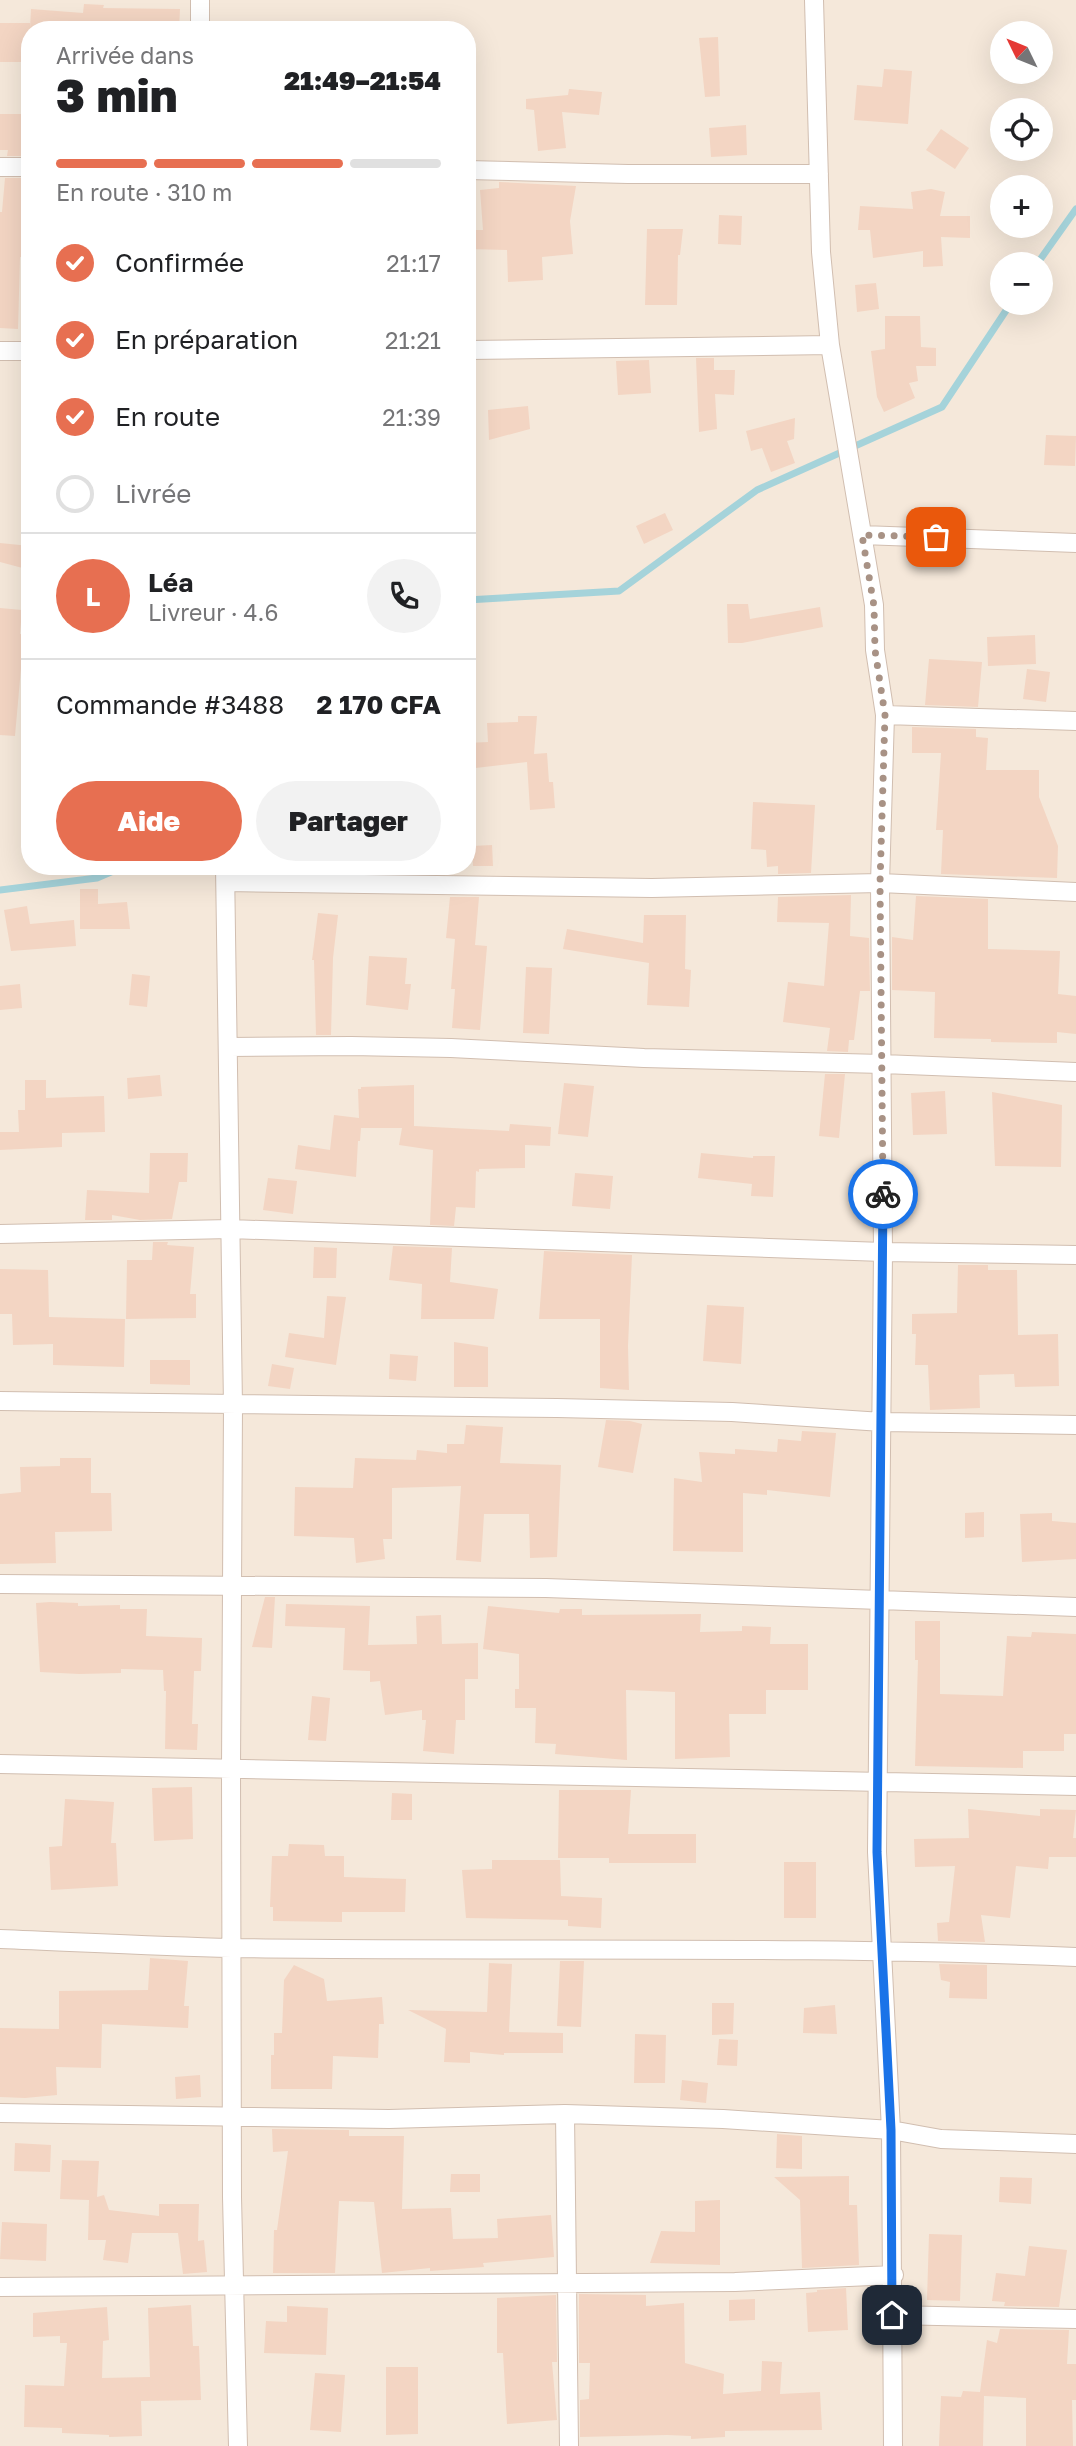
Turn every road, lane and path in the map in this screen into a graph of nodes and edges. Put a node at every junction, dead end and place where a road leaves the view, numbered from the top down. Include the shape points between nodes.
1 (200, 0) edge
2 (814, 0) edge
3 (200, 21) edge
4 (0, 167) edge
5 (21, 167) edge
6 (476, 170) edge
7 (819, 174) junction
8 (830, 345) junction
9 (476, 350) edge
10 (0, 351) edge
11 (21, 351) edge
12 (862, 535) junction
13 (1076, 543) edge
14 (885, 715) junction
15 (1076, 720) edge
16 (226, 875) edge
17 (256, 875) edge
18 (880, 883) junction
19 (1076, 892) edge
20 (229, 1047) junction
21 (883, 1063) junction
22 (1076, 1072) edge
23 (230, 1229) junction
24 (0, 1234) edge
25 (883, 1252) junction
26 (1076, 1255) edge
27 (0, 1401) edge
28 (233, 1406) junction
29 (882, 1422) junction
30 (1076, 1425) edge
31 (0, 1584) edge
32 (233, 1586) junction
33 (878, 1601) junction
34 (1076, 1607) edge
35 (0, 1764) edge
36 (230, 1770) junction
37 (877, 1783) junction
38 (1076, 1786) edge
39 (0, 1939) edge
40 (231, 1948) junction
41 (881, 1951) junction
42 (1076, 1956) edge
43 (0, 2113) edge
44 (565, 2114) junction
45 (232, 2118) junction
46 (891, 2130) junction
47 (1076, 2144) edge
48 (894, 2275) junction
49 (568, 2284) junction
50 (235, 2286) junction
51 (0, 2287) edge
52 (892, 2315) junction
53 (1076, 2319) edge
54 (239, 2446) edge
55 (569, 2446) edge
56 (893, 2446) edge

1 - 3 street
2 - 7 street
4 - 5 street
6 - 7 street
7 - 8 street
8 - 9 street
8 - 12 street
10 - 11 street
12 - 13 street
12 - 14 street
14 - 15 street
14 - 18 street
16 - 20 street
17 - 18 street via 652,888
18 - 19 street
18 - 21 street
20 - 21 street via 451,1048
20 - 23 street
21 - 22 street
21 - 25 street
23 - 24 street
23 - 25 street
23 - 28 street
25 - 26 street
25 - 29 street
27 - 28 street
28 - 29 street via 732,1412
28 - 32 street
29 - 30 street
29 - 33 street
31 - 32 street
32 - 33 street via 547,1588
32 - 36 street
33 - 34 street
33 - 37 street
35 - 36 street
36 - 37 street
36 - 40 street
37 - 38 street
37 - 41 street
39 - 40 street
40 - 41 street
40 - 45 street
41 - 42 street
41 - 46 street
43 - 45 street
44 - 45 street
44 - 46 street
44 - 49 street
45 - 50 street
46 - 47 street via 942,2139
46 - 48 street
48 - 49 street
48 - 52 street
49 - 50 street
49 - 55 street
50 - 51 street
50 - 54 street
52 - 53 street
52 - 56 street

